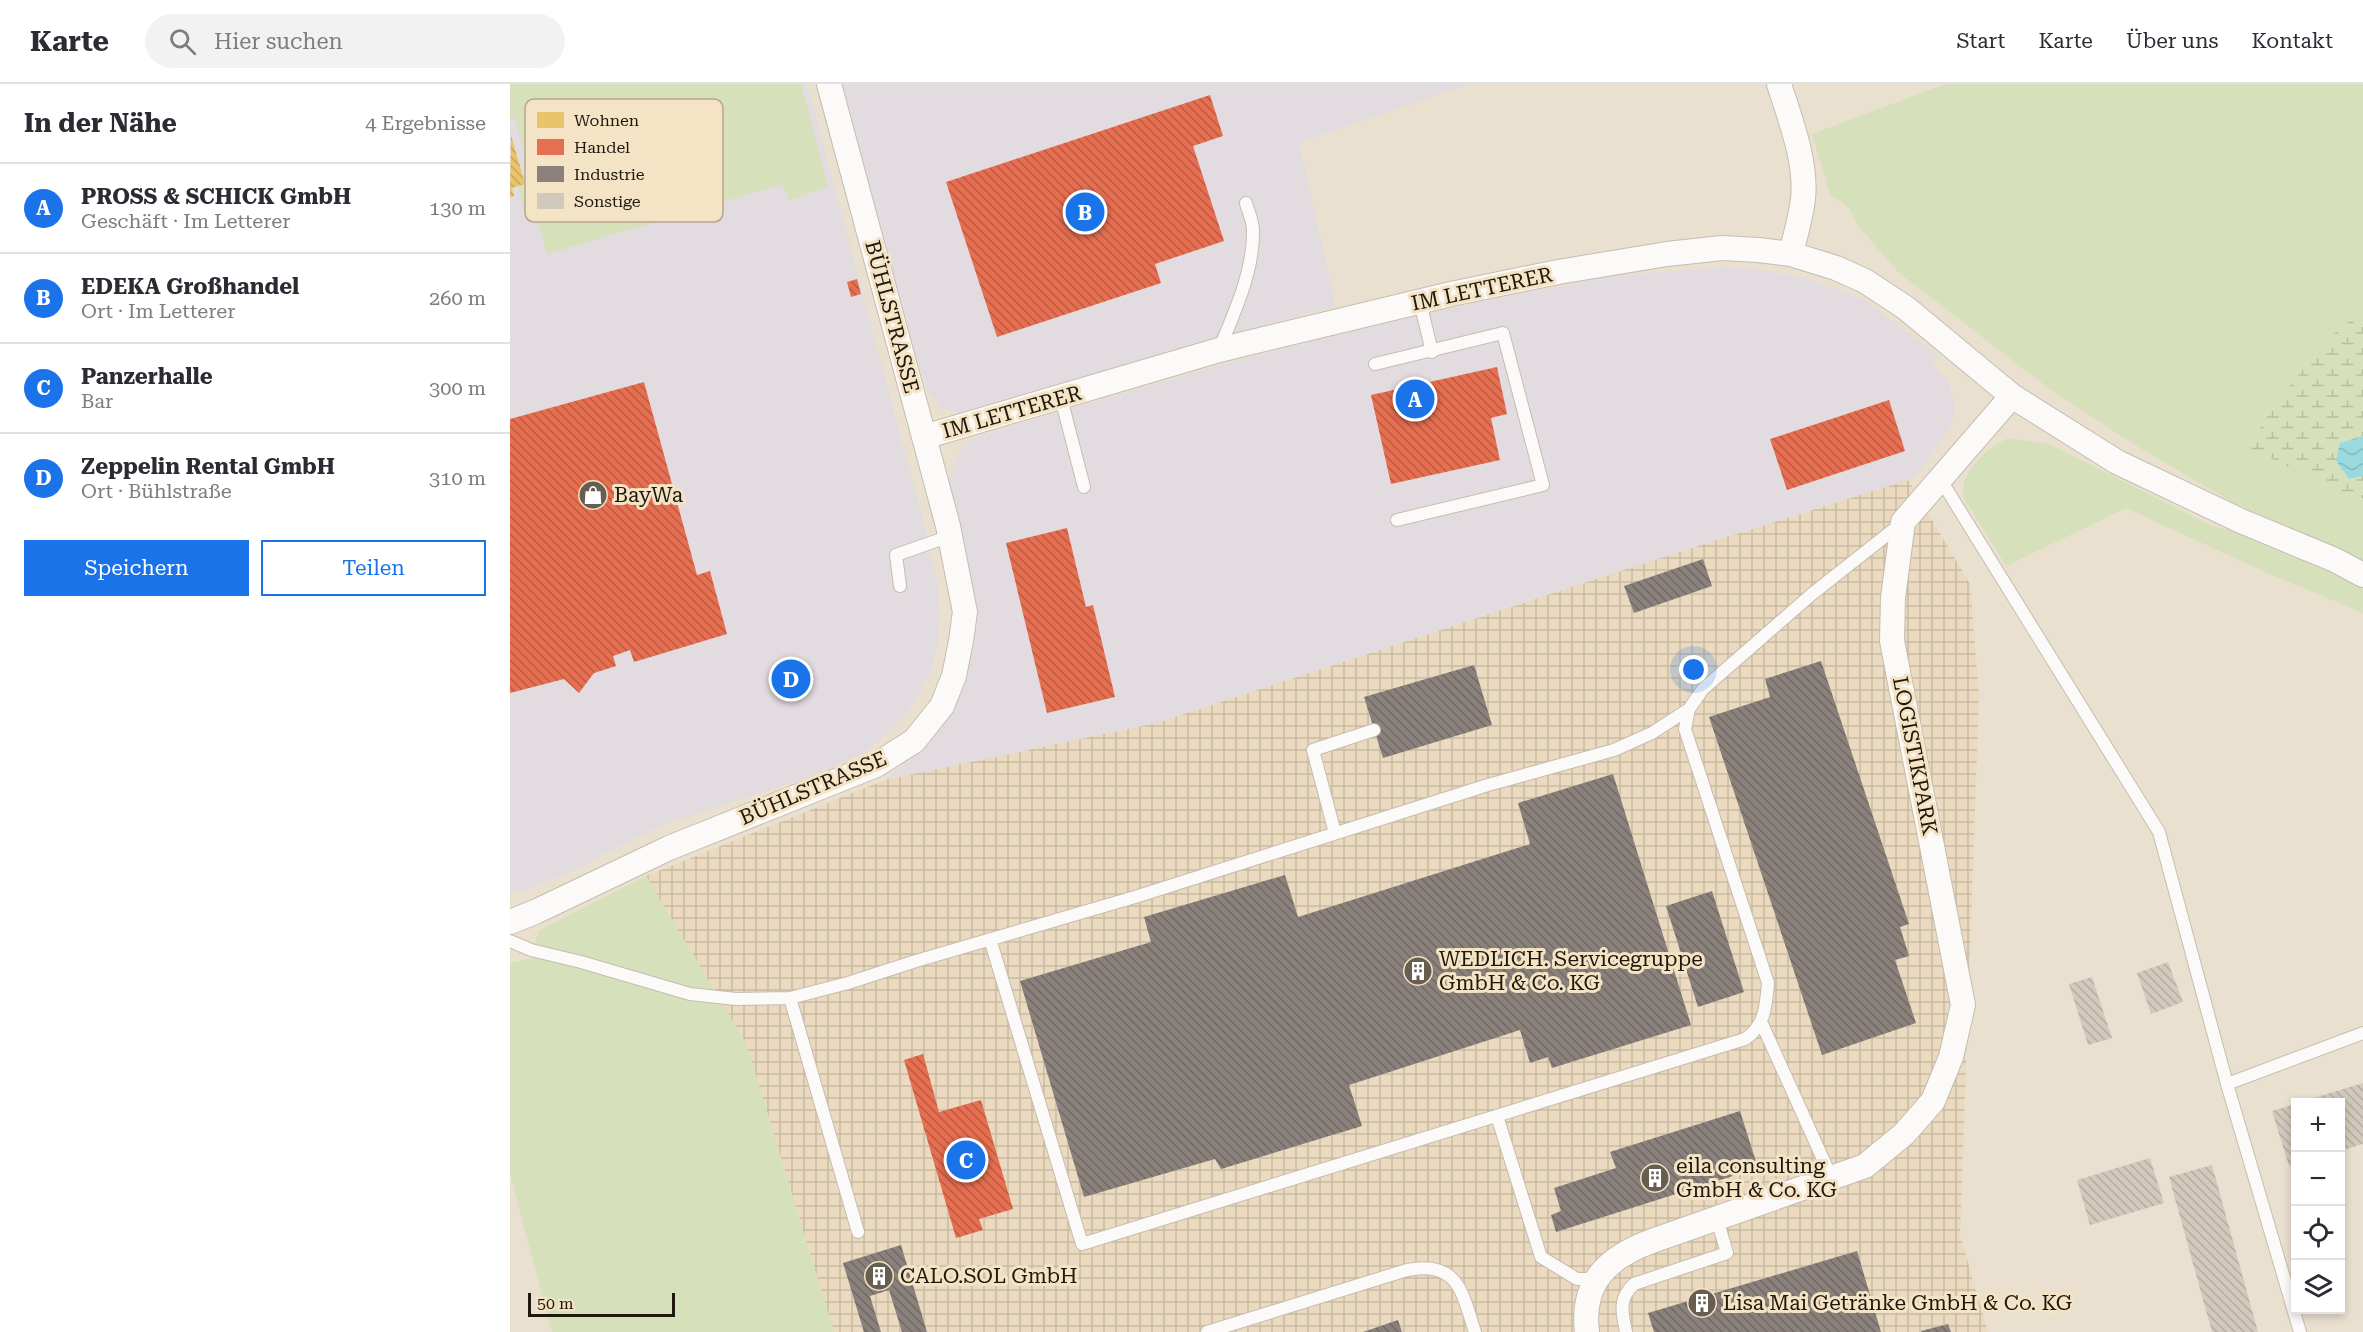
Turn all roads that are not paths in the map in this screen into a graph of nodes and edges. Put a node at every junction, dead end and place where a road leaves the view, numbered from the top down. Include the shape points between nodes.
1 (829, 84) edge
2 (1779, 84) edge
3 (1246, 203) dead end
4 (1791, 254) junction
5 (1420, 302) junction
6 (1219, 350) junction
7 (1432, 352) junction
8 (1375, 364) dead end
9 (2012, 396) junction
10 (1061, 398) junction
11 (924, 437) junction
12 (1940, 477) junction
13 (1084, 487) dead end
14 (1397, 520) dead end
15 (1903, 522) junction
16 (950, 536) junction
17 (2363, 575) edge
18 (900, 586) dead end
19 (1689, 709) junction
20 (1374, 730) dead end
21 (1335, 833) junction
22 (510, 921) edge
23 (990, 939) junction
24 (510, 941) edge
25 (790, 998) junction
26 (1762, 1023) junction
27 (2363, 1034) edge
28 (2227, 1084) junction
29 (1497, 1116) junction
30 (1832, 1179) junction
31 (1717, 1219) junction
32 (858, 1232) dead end
33 (1596, 1279) junction
34 (1207, 1332) edge
35 (1475, 1332) edge
36 (1587, 1332) edge
37 (1626, 1332) edge
38 (2300, 1332) edge

1 - 11 street, BÜHLSTRASSE
2 - 4 street via 1802,173 1803,198
3 - 6 lane via 1253,228 1249,263
4 - 5 street, IM LETTERER via 1722,248 1667,254 1547,274
4 - 9 street, IM LETTERER via 1865,281 1906,308
5 - 6 street, IM LETTERER
5 - 7 lane
6 - 10 street, IM LETTERER
7 - 8 lane
7 - 14 lane via 1503,333 1543,485
9 - 12 street
9 - 17 street via 2117,462
10 - 11 street, IM LETTERER
10 - 13 lane
11 - 16 street, BÜHLSTRASSE
12 - 15 street
12 - 28 lane via 2159,832
15 - 19 lane via 1728,666 1703,689
15 - 30 street, LOGISTIKPARK via 1892,640 1963,1005 1951,1057 1933,1101 1904,1134 1865,1166
16 - 18 lane via 896,555
16 - 22 street, BÜHLSTRASSE via 964,612 961,641 954,676 942,706 914,741 876,765 669,848
19 - 21 lane via 1652,733 1614,750
19 - 26 lane via 1685,729 1768,983
20 - 21 lane via 1313,750
21 - 23 lane
23 - 25 lane
23 - 29 lane via 1082,1244
24 - 25 lane via 690,994 736,999
25 - 32 lane
26 - 29 lane via 1744,1039
26 - 30 lane
27 - 28 lane
28 - 38 lane
29 - 33 lane via 1541,1257 1577,1279
30 - 31 street, LOGISTIKPARK
31 - 33 street, LOGISTIKPARK via 1640,1245 1618,1257
31 - 37 lane via 1727,1253 1634,1284 1624,1293
33 - 36 street, LOGISTIKPARK via 1587,1306
34 - 35 lane via 1425,1266 1439,1268 1456,1284

